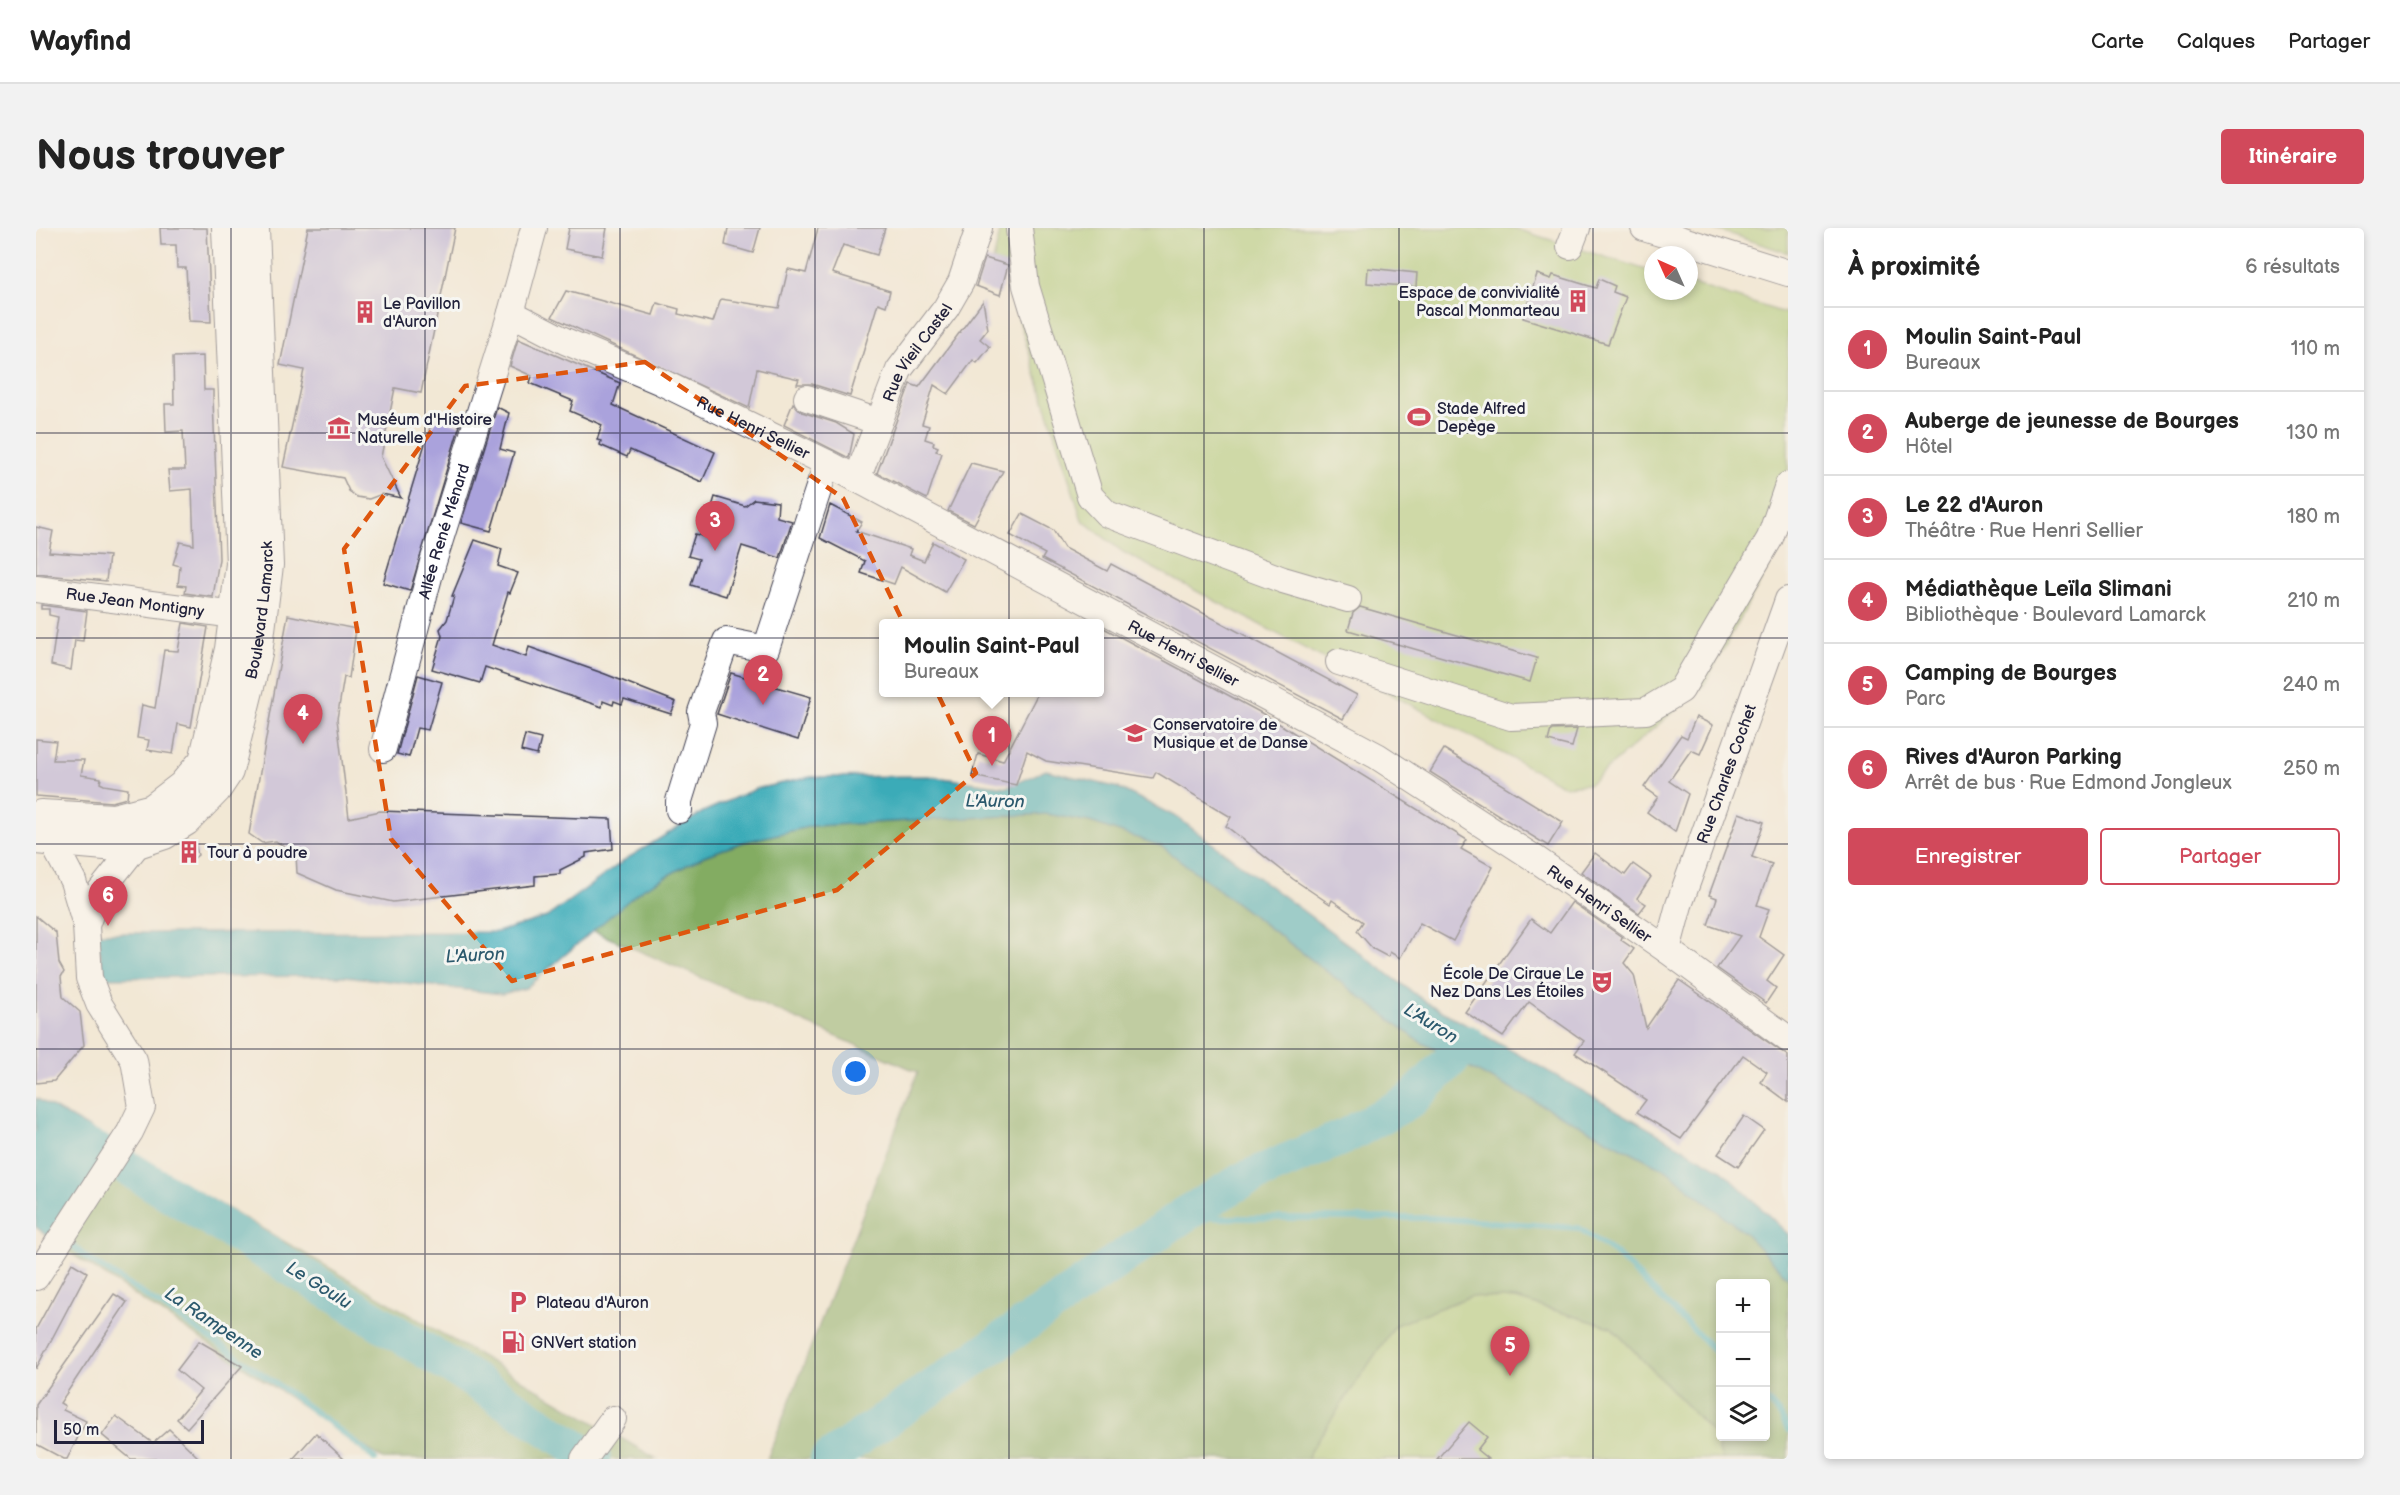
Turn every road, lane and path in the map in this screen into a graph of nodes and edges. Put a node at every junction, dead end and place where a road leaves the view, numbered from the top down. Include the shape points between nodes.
1 (228, 228) edge
2 (253, 228) edge
3 (979, 228) edge
4 (1019, 228) edge
5 (1644, 228) edge
6 (534, 229) edge
7 (1788, 273) edge
8 (511, 313) junction
9 (807, 398) dead end
10 (879, 422) junction
11 (827, 463) junction
12 (857, 479) junction
13 (1788, 485) edge
14 (36, 589) edge
15 (1348, 599) dead end
16 (1788, 600) edge
17 (235, 615) junction
18 (1339, 662) dead end
19 (383, 749) dead end
20 (680, 810) dead end
21 (41, 831) edge
22 (140, 841) junction
23 (87, 931) junction
24 (1667, 950) junction
25 (1788, 1039) edge
26 (37, 1272) edge
27 (613, 1419) dead end
28 (589, 1453) edge

1 - 17 main road, Boulevard Lamarck via 242,564
2 - 22 main road, Boulevard Lamarck via 267,565 256,654 226,771 215,789 185,820
3 - 10 street, Rue Vieil Castel via 961,282 899,370
4 - 15 street via 1026,286 1090,496 1107,513 1283,580
5 - 7 street
6 - 8 street, Allée René Ménard
8 - 11 street, Rue Henri Sellier
8 - 19 street, Allée René Ménard via 434,562
9 - 10 street
10 - 12 street, Rue Vieil Castel
11 - 12 street, Rue Henri Sellier
11 - 20 street via 765,649 726,641 701,712 703,723 679,801
12 - 24 street, Rue Henri Sellier via 1377,756
13 - 18 street via 1770,538 1681,690 1646,711 1511,717
14 - 17 street, Rue Jean Montigny
16 - 24 street, Rue Charles Cochet via 1679,905
17 - 21 main road, Boulevard Lamarck via 205,761 183,788 153,810 114,820 73,820
21 - 22 main road, Boulevard Lamarck via 117,845
21 - 23 street via 73,881
22 - 23 street via 98,894
23 - 26 street via 89,978 99,1004 134,1060 142,1107 130,1132
24 - 25 street, Rue Henri Sellier
27 - 28 street

